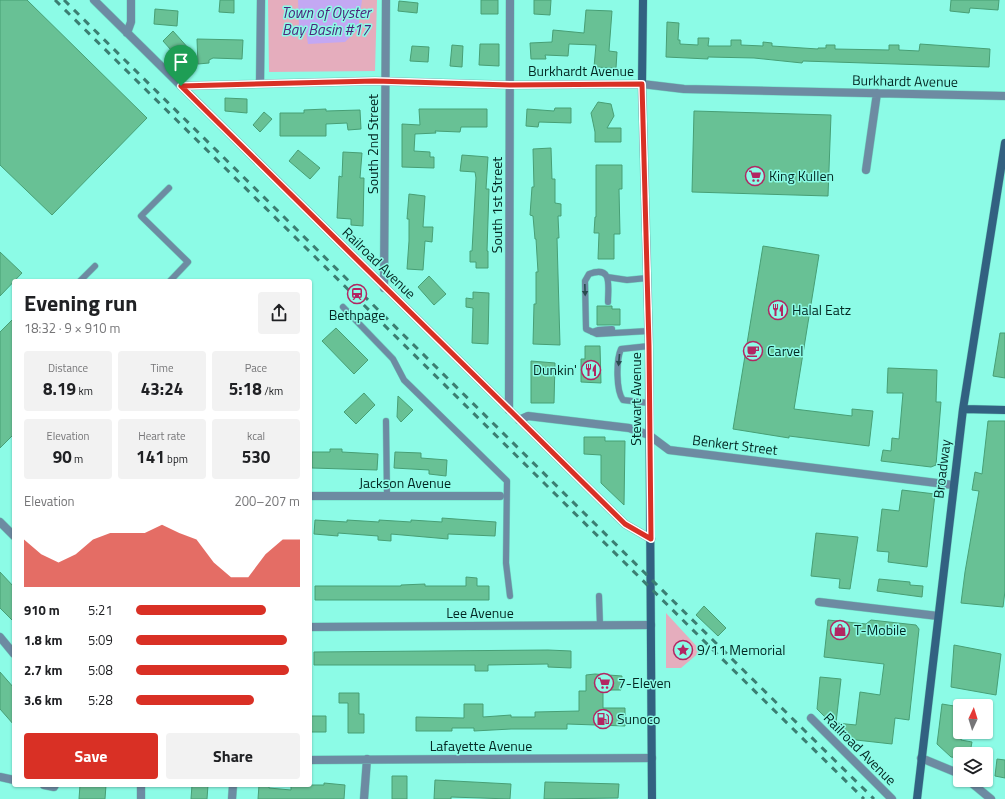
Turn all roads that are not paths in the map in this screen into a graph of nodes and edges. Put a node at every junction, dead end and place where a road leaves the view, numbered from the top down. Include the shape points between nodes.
1 (94, 0) edge
2 (131, 0) edge
3 (260, 0) edge
4 (386, 0) edge
5 (510, 0) edge
6 (643, 0) edge
7 (126, 33) junction
8 (386, 82) junction
9 (260, 84) junction
10 (642, 84) junction
11 (510, 85) junction
12 (181, 86) junction
13 (877, 93) junction
14 (1005, 96) edge
15 (1005, 143) edge
16 (1004, 162) edge
17 (866, 170) dead end
18 (169, 188) dead end
19 (95, 266) dead end
20 (608, 277) junction
21 (646, 278) junction
22 (82, 279) edge
23 (172, 279) edge
24 (384, 288) junction
25 (608, 302) dead end
26 (343, 307) dead end
27 (648, 331) junction
28 (649, 346) junction
29 (650, 403) junction
30 (963, 409) junction
31 (509, 410) junction
32 (1005, 410) edge
33 (519, 420) junction
34 (386, 421) dead end
35 (649, 435) junction
36 (953, 485) junction
37 (312, 496) edge
38 (387, 496) junction
39 (500, 496) dead end
40 (0, 522) edge
41 (12, 534) edge
42 (651, 539) junction
43 (510, 596) dead end
44 (599, 596) dead end
45 (819, 602) dead end
46 (938, 616) junction
47 (600, 625) junction
48 (651, 625) junction
49 (312, 627) edge
50 (0, 637) edge
51 (12, 652) edge
52 (811, 718) dead end
53 (652, 758) junction
54 (921, 758) junction
55 (367, 759) junction
56 (312, 760) edge
57 (953, 771) edge
58 (0, 777) edge
59 (12, 780) edge
60 (141, 787) edge
61 (233, 787) edge
62 (976, 787) edge
63 (140, 799) edge
64 (232, 799) edge
65 (364, 799) edge
66 (652, 799) edge
67 (892, 799) edge
68 (917, 799) edge
69 (991, 799) edge

1 - 7 street, Railroad Avenue
2 - 7 street via 131,22
3 - 9 street
4 - 8 street, South 2nd Street
5 - 11 street, South 1st Street
6 - 10 main road, Stewart Avenue
7 - 12 street, Railroad Avenue
8 - 9 street, Burkhardt Avenue
8 - 11 street, Burkhardt Avenue
8 - 24 street, South 2nd Street
9 - 12 street, Burkhardt Avenue
10 - 11 street, Burkhardt Avenue
10 - 13 street, Burkhardt Avenue via 684,89
10 - 21 main road, Stewart Avenue
11 - 31 street, South 1st Street
12 - 24 street, Railroad Avenue
13 - 14 street, Burkhardt Avenue
13 - 17 street
15 - 16 main road, Broadway
16 - 30 main road, Broadway
18 - 23 lane via 141,216 188,262
19 - 22 lane
20 - 21 lane via 627,280
20 - 25 lane
20 -> 27 lane via 604,272 597,271 589,274 585,281 586,329 597,334
21 - 27 main road, Stewart Avenue
24 - 31 street, Railroad Avenue
26 - 43 lane via 392,359 404,380 507,481 506,563
27 - 28 main road, Stewart Avenue
28 - 29 main road, Stewart Avenue
28 -> 29 lane via 622,349 618,382 623,400
29 - 35 main road, Stewart Avenue
30 - 32 main road
30 - 36 main road, Broadway
31 - 33 street, Railroad Avenue
33 - 35 street, Benkert Street via 528,416 629,428
33 - 42 street, Railroad Avenue via 625,524
34 - 38 lane
35 - 36 street, Benkert Street via 669,450
35 - 42 main road, Stewart Avenue
36 - 46 main road, Broadway
37 - 38 street, Jackson Avenue
38 - 39 street, Jackson Avenue
40 - 41 street
42 - 48 main road, Stewart Avenue
44 - 47 lane
45 - 46 street
46 - 54 main road, Broadway
47 - 48 street, Lee Avenue
47 - 49 street, Lee Avenue
48 - 53 main road, Stewart Avenue
50 - 51 street
52 - 67 street, Railroad Avenue
53 - 55 street, Lafayette Avenue
53 - 66 main road, Stewart Avenue
54 - 57 street
54 - 68 main road, Broadway
55 - 56 street, Lafayette Avenue
55 - 65 street
58 - 59 street
60 - 63 street
61 - 64 street
62 - 69 street

